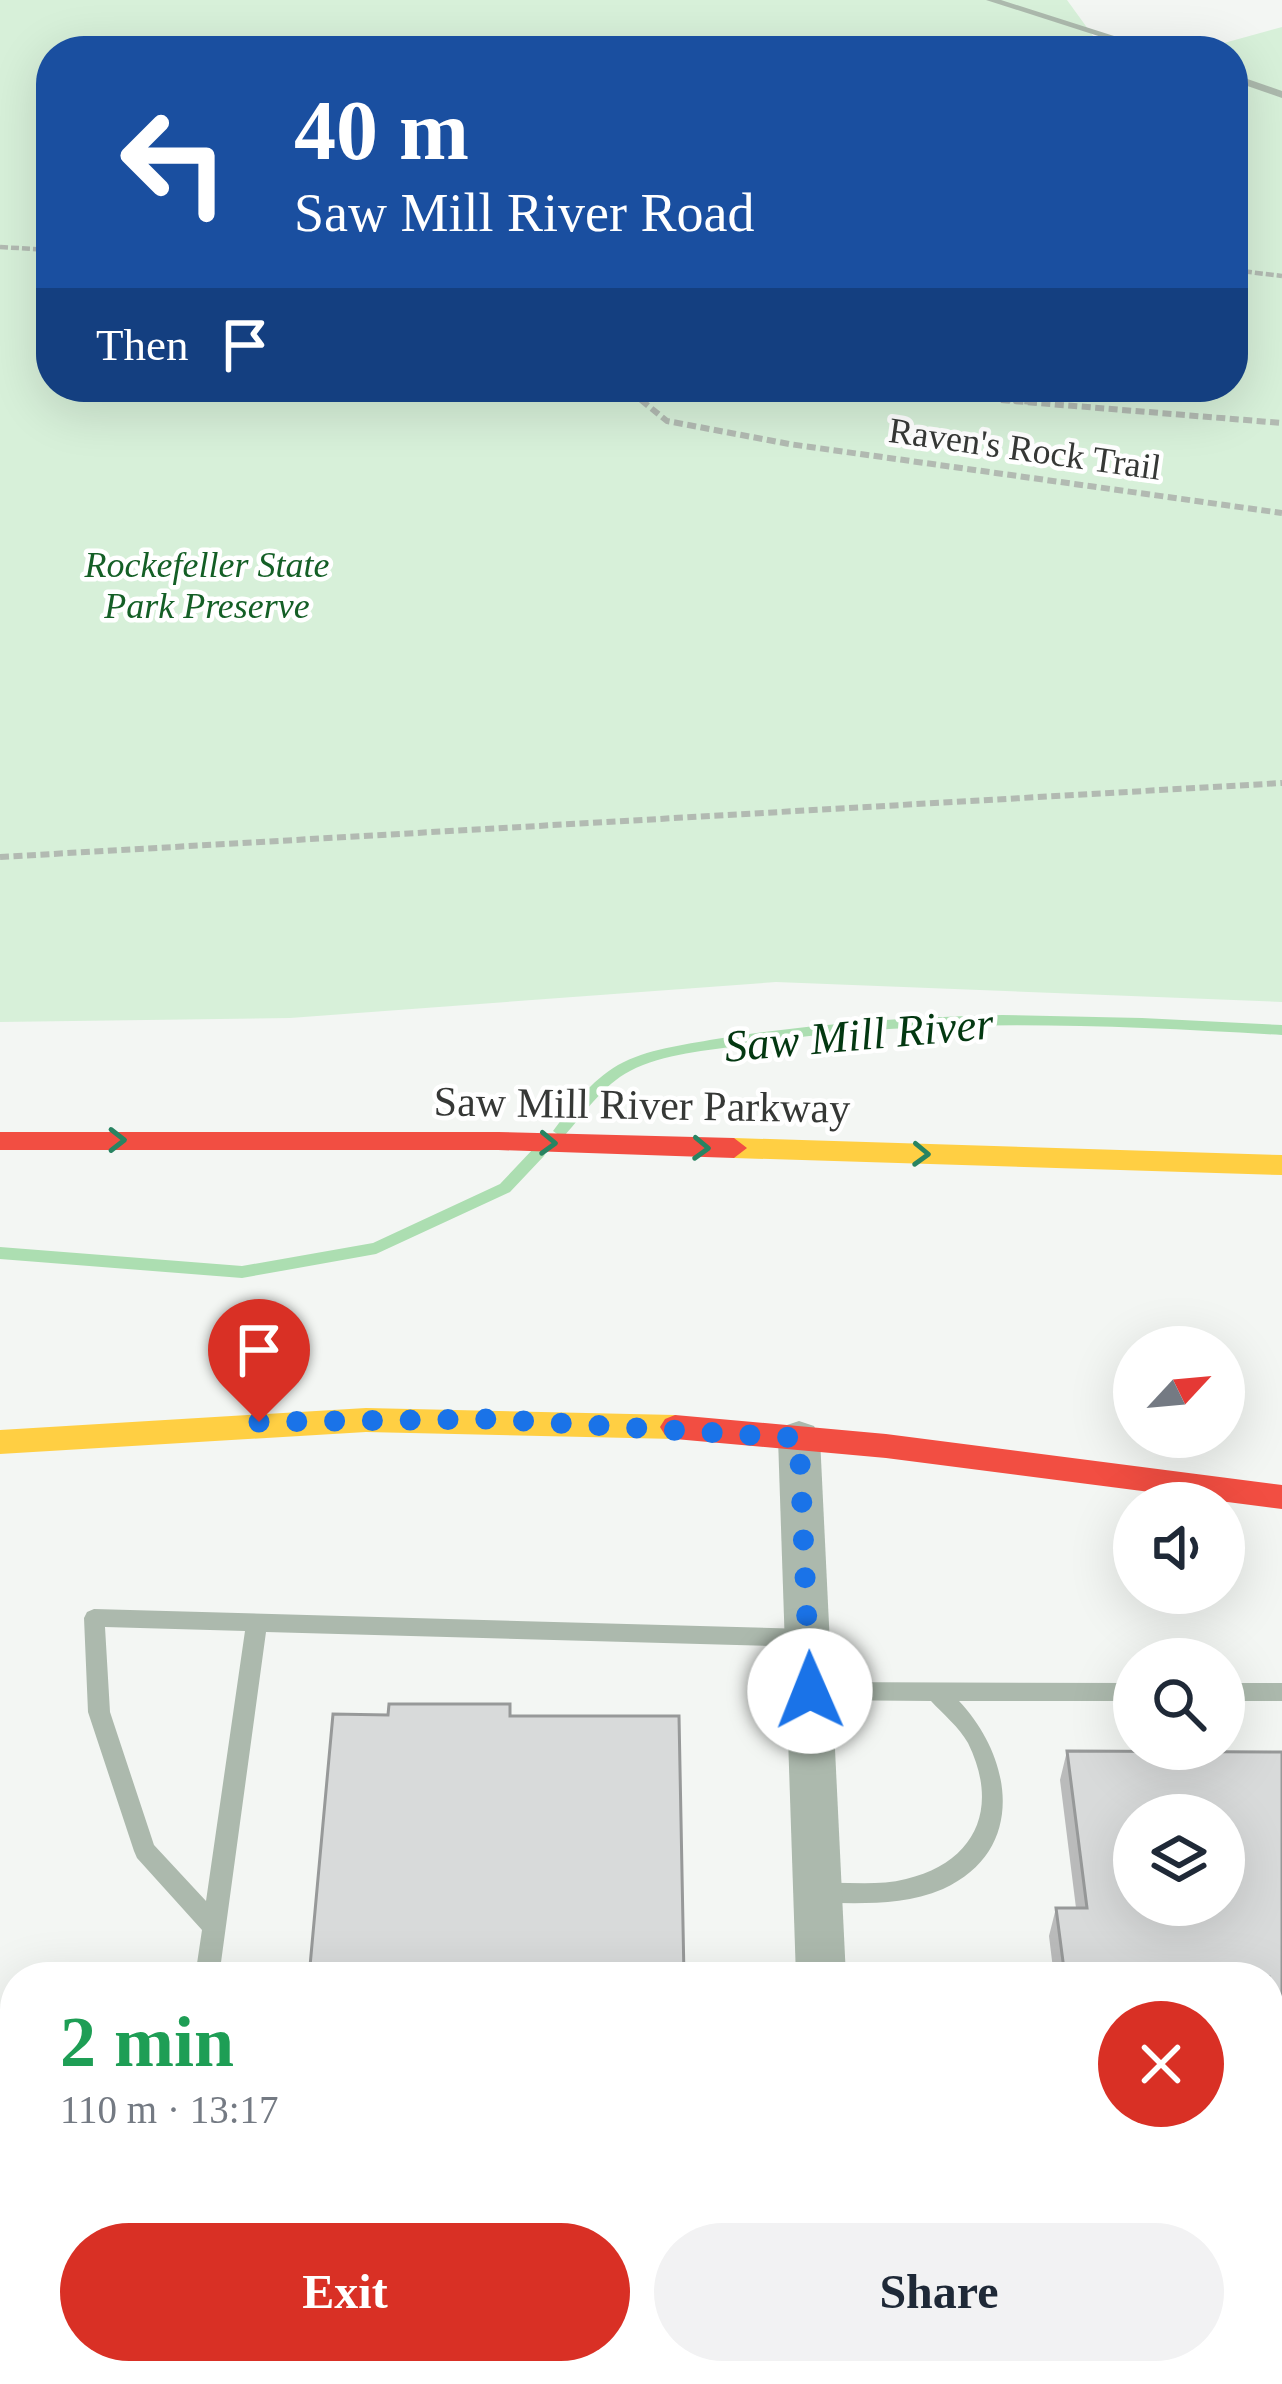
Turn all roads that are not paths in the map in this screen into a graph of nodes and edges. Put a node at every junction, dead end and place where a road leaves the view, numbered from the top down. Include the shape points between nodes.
1 (991, 0) edge
2 (1107, 36) edge
3 (1248, 83) edge
4 (1282, 95) edge
5 (0, 1141) edge
6 (1282, 1165) edge
7 (799, 1438) junction
8 (0, 1442) edge
9 (1282, 1497) edge
10 (257, 1623) junction
11 (809, 1638) junction
12 (810, 1691) junction
13 (936, 1691) junction
14 (1113, 1692) edge
15 (1245, 1692) edge
16 (1282, 1692) edge
17 (816, 1893) junction
18 (212, 1924) junction
19 (209, 1962) edge
20 (820, 1962) edge

1 - 2 lane
3 - 4 lane
5 -> 6 main road, Saw Mill River Parkway via 498,1141
7 - 8 main road via 391,1419
7 - 9 main road
7 - 11 street
10 - 11 lane
10 - 18 lane
10 - 18 lane via 94,1618 99,1712 145,1851
11 - 12 street
12 - 13 lane
12 - 17 street
13 - 14 lane
13 - 17 lane via 976,1738 989,1782 989,1839 956,1870 906,1891
15 - 16 lane
17 - 20 street
18 - 19 lane

